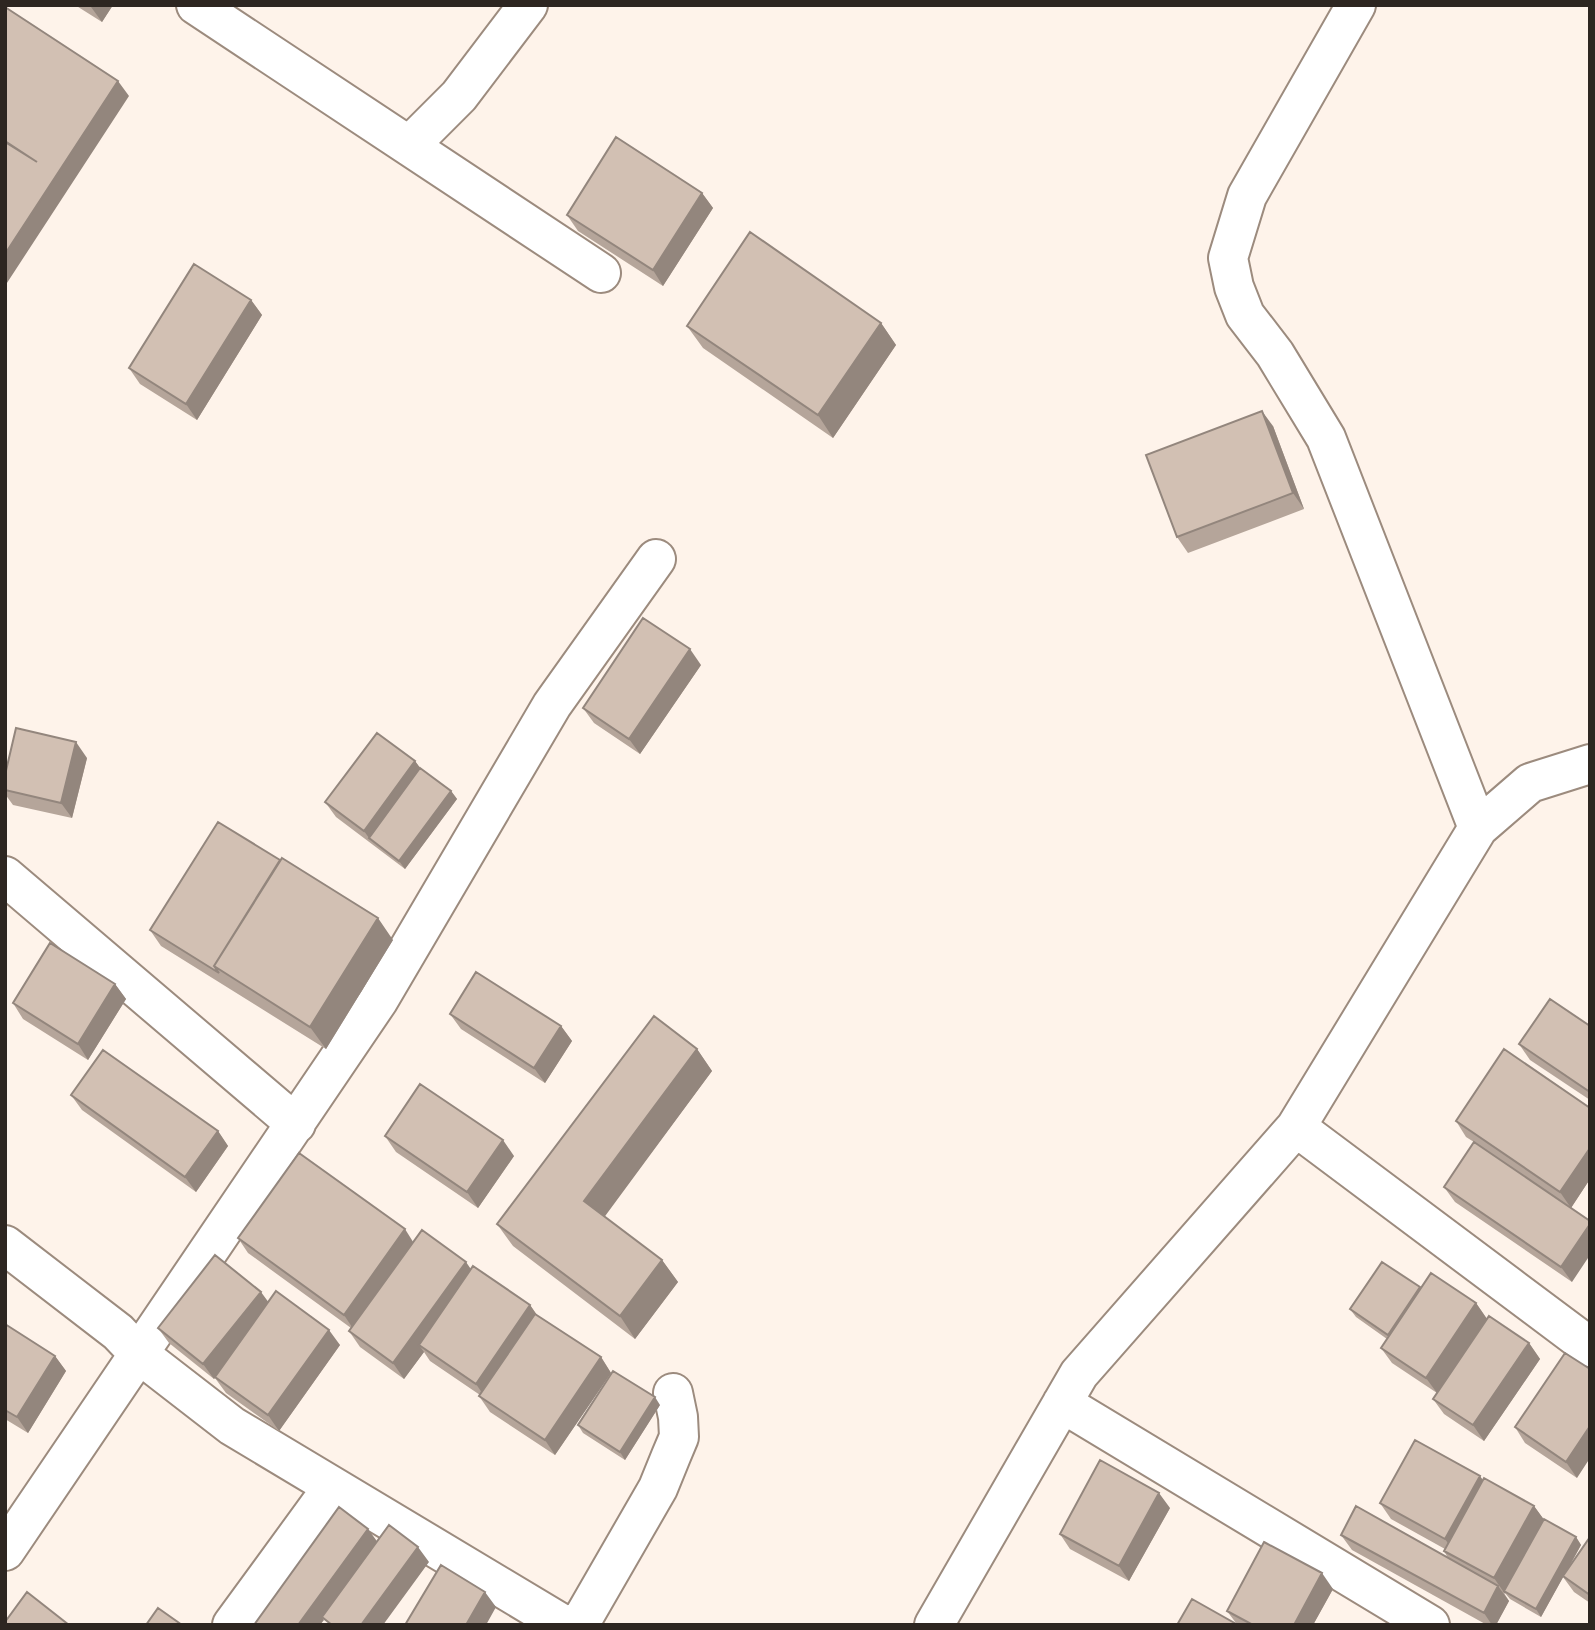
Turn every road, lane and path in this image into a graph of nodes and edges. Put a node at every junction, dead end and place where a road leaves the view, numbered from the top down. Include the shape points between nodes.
1 (196, 5) edge
2 (528, 5) edge
3 (1356, 5) edge
4 (410, 145) junction
5 (601, 273) dead end
6 (656, 559) dead end
7 (1590, 764) edge
8 (1478, 828) junction
9 (5, 876) edge
10 (296, 1124) junction
11 (1296, 1127) junction
12 (5, 1245) edge
13 (1590, 1347) edge
14 (139, 1354) junction
15 (673, 1393) dead end
16 (1062, 1403) junction
17 (332, 1488) junction
18 (5, 1550) edge
19 (232, 1625) edge
20 (564, 1625) edge
21 (579, 1625) edge
22 (934, 1625) edge
23 (1430, 1625) edge

1 - 4 street
2 - 4 street via 459,96
3 - 8 street via 1247,196 1228,258 1245,315 1275,354 1326,438
4 - 5 street
6 - 10 street via 552,705 378,1001
7 - 8 street via 1530,783
8 - 11 street
9 - 10 street
10 - 14 street
11 - 13 street
11 - 16 street via 1079,1374
12 - 14 street via 118,1332
14 - 17 street via 232,1426
14 - 18 street
15 - 21 street via 679,1437 658,1488
16 - 22 street
16 - 23 street
17 - 19 street
17 - 20 street

